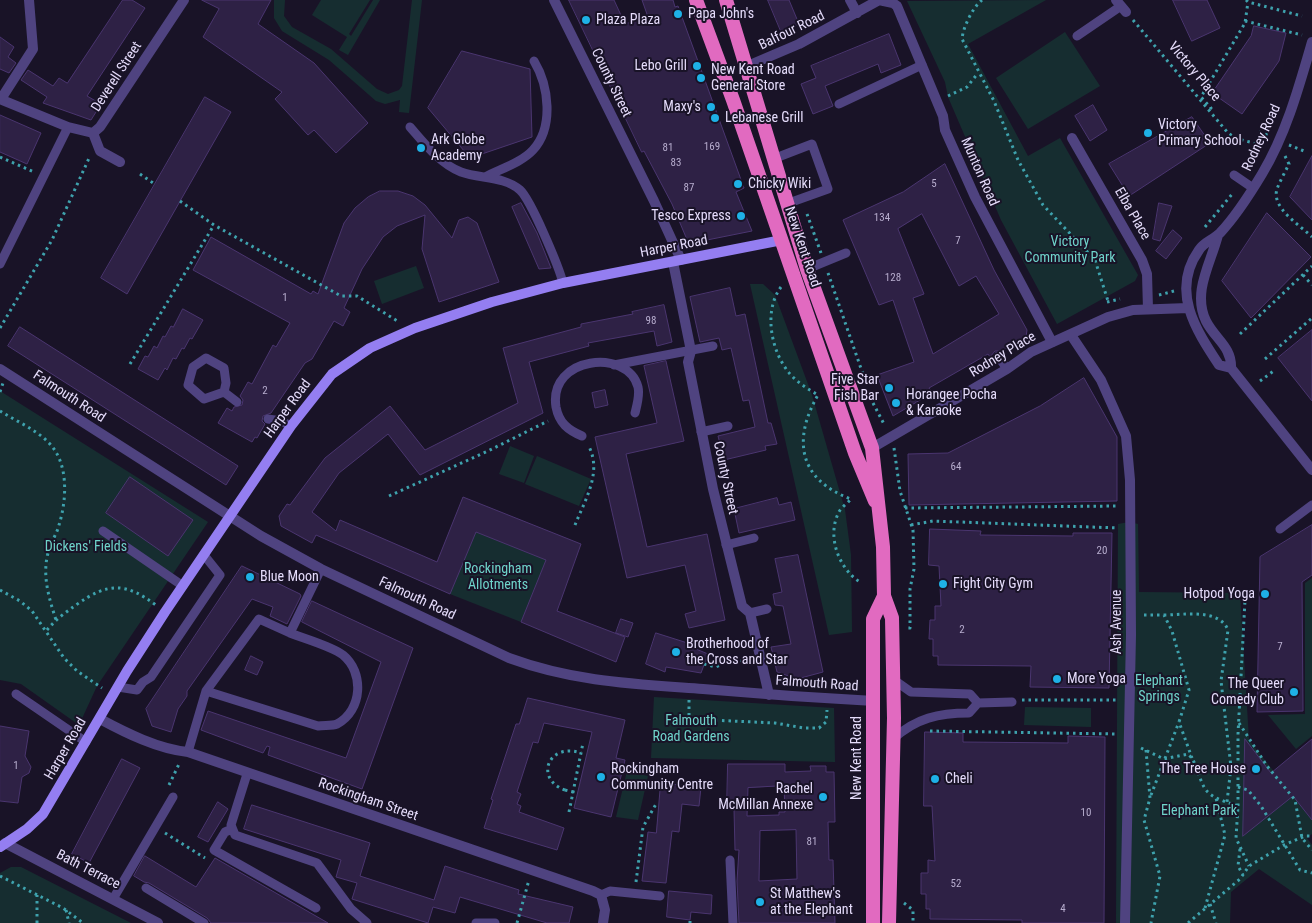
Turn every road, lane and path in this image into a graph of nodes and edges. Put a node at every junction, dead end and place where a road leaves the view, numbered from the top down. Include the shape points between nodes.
1 (29, 0) edge
2 (184, 0) edge
3 (554, 0) edge
4 (696, 0) edge
5 (726, 0) edge
6 (850, 0) edge
7 (982, 0) edge
8 (1247, 1) edge
9 (897, 3) edge
10 (1121, 6) edge
11 (857, 13) junction
12 (1302, 16) dead end
13 (1245, 20) junction
14 (1078, 36) dead end
15 (1303, 36) dead end
16 (1312, 42) edge
17 (534, 61) dead end
18 (922, 65) junction
19 (746, 67) junction
20 (978, 72) junction
21 (948, 97) dead end
22 (0, 99) edge
23 (839, 104) dead end
24 (1210, 110) dead end
25 (68, 127) junction
26 (410, 127) dead end
27 (1258, 132) dead end
28 (93, 133) junction
29 (1270, 136) dead end
30 (1072, 138) dead end
31 (1286, 144) dead end
32 (97, 145) junction
33 (1262, 146) dead end
34 (1304, 151) dead end
35 (1284, 155) dead end
36 (0, 157) edge
37 (773, 159) junction
38 (120, 162) dead end
39 (140, 174) dead end
40 (1234, 175) dead end
41 (43, 177) junction
42 (485, 177) junction
43 (156, 185) dead end
44 (1253, 188) junction
45 (180, 201) dead end
46 (786, 204) junction
47 (214, 225) junction
48 (814, 232) dead end
49 (1218, 235) junction
50 (1312, 237) edge
51 (782, 240) junction
52 (846, 253) dead end
53 (677, 261) junction
54 (824, 262) junction
55 (0, 264) edge
56 (1312, 266) edge
57 (807, 269) junction
58 (1303, 275) junction
59 (563, 284) junction
60 (1312, 285) edge
61 (781, 287) dead end
62 (1108, 301) dead end
63 (1188, 308) junction
64 (1148, 309) junction
65 (1312, 318) edge
66 (400, 323) dead end
67 (0, 328) edge
68 (1240, 334) dead end
69 (1071, 335) junction
70 (1052, 342) junction
71 (713, 346) dead end
72 (691, 350) junction
73 (998, 356) dead end
74 (1265, 358) dead end
75 (130, 364) dead end
76 (614, 365) junction
77 (1231, 368) junction
78 (0, 369) edge
79 (1007, 369) junction
80 (1275, 370) dead end
81 (1260, 381) dead end
82 (868, 387) dead end
83 (224, 392) junction
84 (870, 396) dead end
85 (237, 402) dead end
86 (0, 411) edge
87 (635, 413) dead end
88 (558, 416) junction
89 (268, 419) dead end
90 (884, 424) dead end
91 (291, 426) junction
92 (728, 426) dead end
93 (701, 432) junction
94 (582, 436) joint
95 (892, 443) dead end
96 (872, 448) junction
97 (1312, 470) edge
98 (389, 496) dead end
99 (876, 504) junction
100 (1129, 506) junction
101 (1312, 507) edge
102 (905, 508) junction
103 (230, 516) junction
104 (575, 525) dead end
105 (911, 525) junction
106 (1129, 528) junction
107 (1280, 529) dead end
108 (103, 531) dead end
109 (754, 538) dead end
110 (726, 545) junction
111 (204, 555) junction
112 (320, 569) junction
113 (860, 582) dead end
114 (183, 586) junction
115 (0, 590) edge
116 (884, 596) junction
117 (1246, 600) dead end
118 (767, 609) dead end
119 (165, 612) junction
120 (750, 613) junction
121 (1131, 615) junction
122 (1164, 615) junction
123 (56, 620) junction
124 (910, 628) dead end
125 (47, 630) junction
126 (290, 633) junction
127 (751, 663) dead end
128 (704, 664) dead end
129 (894, 680) junction
130 (690, 688) junction
131 (116, 691) junction
132 (206, 691) junction
133 (16, 694) dead end
134 (770, 694) junction
135 (827, 700) junction
136 (1130, 700) junction
137 (874, 701) junction
138 (1017, 701) joint
139 (978, 702) junction
140 (100, 719) junction
141 (1179, 722) junction
142 (1239, 723) junction
143 (923, 731) dead end
144 (1130, 738) junction
145 (893, 739) junction
146 (86, 742) junction
147 (583, 743) dead end
148 (1146, 750) junction
149 (187, 751) junction
150 (579, 752) junction
151 (1193, 758) junction
152 (1164, 759) junction
153 (248, 774) junction
154 (1238, 787) junction
155 (577, 793) dead end
156 (173, 797) joint
157 (1150, 798) junction
158 (1216, 798) junction
159 (1227, 802) junction
160 (656, 804) dead end
161 (1238, 806) junction
162 (569, 812) dead end
163 (155, 827) junction
164 (232, 829) junction
165 (1312, 836) edge
166 (1302, 838) junction
167 (2, 845) edge
168 (1284, 846) junction
169 (214, 850) junction
170 (1240, 850) junction
171 (1312, 850) edge
172 (730, 860) dead end
173 (1250, 866) junction
174 (532, 869) junction
175 (1312, 873) edge
176 (1243, 875) junction
177 (0, 876) edge
178 (146, 888) dead end
179 (635, 893) junction
180 (37, 895) junction
181 (601, 895) junction
182 (660, 896) dead end
183 (114, 899) junction
184 (906, 903) dead end
185 (1210, 904) junction
186 (316, 908) dead end
187 (1205, 909) junction
188 (66, 910) junction
189 (37, 923) edge
190 (69, 923) edge
191 (83, 923) edge
192 (158, 923) edge
193 (204, 923) edge
194 (367, 923) edge
195 (476, 923) edge
196 (495, 923) edge
197 (517, 923) edge
198 (603, 923) edge
199 (732, 923) edge
200 (873, 923) edge
201 (889, 923) edge
202 (913, 923) edge
203 (1125, 923) edge
204 (1151, 923) edge
205 (1188, 923) edge
206 (1216, 923) edge

1 - 22 street via 32,49
2 - 28 street, Deverell Street
3 - 53 street, County Street via 654,201
4 - 51 highway, New Kent Road
5 - 19 highway, New Kent Road
6 - 11 street
7 - 20 path via 977,4 962,39
8 - 12 path
8 - 13 path
9 - 11 street, Balfour Road via 879,0
9 - 18 street, Munton Road
10 - 14 lane
10 - 33 path, Victory Place via 1228,133 1234,138
11 - 19 street, Balfour Road via 799,44
13 - 15 path
13 - 24 path via 1201,97
16 - 44 street, Rodney Road via 1290,114
17 - 42 lane via 544,82 547,118 542,135 532,150 518,161
18 - 23 lane
18 - 70 street, Munton Road via 943,116 945,130 975,197
19 - 37 highway, New Kent Road
20 - 21 path via 967,86
20 - 62 path via 994,101 1018,160 1043,205 1095,260
22 - 25 street
25 - 28 street
25 - 41 lane
26 - 42 lane via 450,166
27 - 29 path
28 - 32 street, Deverell Street
30 - 64 street, Elba Place via 1142,260 1147,274
31 - 34 path
32 - 38 street
32 - 67 path via 52,240
35 - 50 path via 1289,164 1277,189 1279,206
36 - 41 path
37 - 46 highway, New Kent Road
37 - 46 lane via 812,144 828,189
39 - 43 path
40 - 44 lane
41 - 55 lane
42 - 59 lane via 520,189 558,265
44 - 49 street, Rodney Road
45 - 47 path
46 - 57 highway, New Kent Road
47 - 66 path via 342,296 357,296
47 - 75 path
48 - 54 path, New Kent Road
49 - 63 street, Rodney Road via 1202,246 1192,264
49 - 77 street, Rodney Road via 1204,274 1202,303 1206,322 1231,357
51 - 53 main road, Harper Road
51 - 99 highway, New Kent Road via 855,453
52 - 54 lane
53 - 59 main road, Harper Road
53 - 72 street, County Street
54 - 57 lane
54 - 82 path, New Kent Road
56 - 58 path
57 - 96 highway, New Kent Road
58 - 60 path
58 - 68 path
59 - 91 main road, Harper Road via 447,316 370,348 332,374
61 - 113 path via 774,297 772,312 775,345 790,374 818,395 805,422 804,452 820,483 833,493 851,499 839,511 834,537 844,568
63 - 64 street, Rodney Place
63 - 77 street via 1199,334 1219,365
64 - 69 street, Rodney Place via 1114,315
65 - 74 path
69 - 70 street, Rodney Place
69 - 100 street, Ash Avenue via 1101,380 1126,436
70 - 79 street, Rodney Place
71 - 72 lane
72 - 76 lane
72 - 93 street, County Street via 688,362
73 - 79 lane
76 - 87 lane via 634,378 638,387
76 - 88 lane via 592,362 568,372 557,390
77 - 97 street
78 - 103 street, Falmouth Road
79 - 96 street, Rodney Place
80 - 81 path
83 - 83 lane via 204,399 188,386 193,367 206,358 224,368
83 - 85 lane
84 - 90 path
86 - 123 path via 48,442 61,462 65,495 63,513 48,552 46,571 47,589
88 - 94 lane via 563,426
88 - 98 path
89 - 91 lane
91 - 103 main road, Harper Road
92 - 93 lane
93 - 110 street, County Street
94 - 104 path via 594,456 593,477
95 - 102 path
96 - 99 highway, New Kent Road
99 - 116 highway, New Kent Road
100 - 102 path
100 - 106 street, Ash Avenue
101 - 107 lane
102 - 105 path
103 - 111 main road, Harper Road
103 - 112 street, Falmouth Road
105 - 106 path via 933,521
105 - 124 path via 914,562
106 - 121 street, Ash Avenue
108 - 114 lane
109 - 110 lane
110 - 120 street, County Street via 742,606
111 - 114 main road, Harper Road
111 - 131 lane via 220,575 152,677 137,690
112 - 126 lane
112 - 130 street, Falmouth Road via 526,664 594,681
114 - 119 main road, Harper Road
115 - 125 path via 20,601
116 - 129 highway, New Kent Road via 892,618
116 - 137 highway, New Kent Road via 873,619
117 - 142 path
118 - 120 lane
119 - 123 path via 140,593 115,587 88,596
119 - 131 main road, Harper Road
120 - 134 street, County Street
121 - 122 path
121 - 136 street, Ash Avenue
122 - 141 path via 1172,631 1189,690
122 - 159 path via 1216,617 1228,630 1221,681 1231,767
123 - 125 path
125 - 131 path via 56,647 77,671
126 - 132 lane via 259,619
126 - 132 lane via 342,654 354,666 359,683 356,701 348,716 336,724 318,726
127 - 128 path via 732,659 716,667
129 - 139 lane via 911,692 970,694
129 - 145 highway, New Kent Road
130 - 134 street, Falmouth Road
130 - 135 path via 689,719 707,721 819,728 826,722
131 - 140 main road, Harper Road
132 - 149 lane
133 - 146 lane
134 - 135 street, Falmouth Road
135 - 137 street, Falmouth Road
136 - 138 path
136 - 144 street, Ash Avenue
137 - 200 highway, New Kent Road
138 - 139 lane
139 - 145 lane via 969,713 944,713 917,721
140 - 146 main road, Harper Road
140 - 149 street, Rockingham Street via 118,729
141 - 151 path
141 - 152 path
142 - 154 path
142 - 166 path via 1267,766 1295,800
143 - 144 path
144 - 148 path
144 - 203 street, Ash Avenue
145 - 201 highway, New Kent Road
146 - 167 main road, Harper Road via 43,814
147 - 150 path
148 - 152 path
148 - 157 path
149 - 153 street, Rockingham Street
149 - 156 path via 166,792
150 - 155 path, bridge via 568,749 554,754 547,771 556,787
150 - 162 path
151 - 152 path via 1183,754
151 - 158 path via 1206,790
152 - 157 path
153 - 164 lane
153 - 174 street, Rockingham Street
154 - 161 path
154 - 168 path via 1248,790 1261,806
156 - 163 lane
157 - 204 path via 1144,820 1160,876
158 - 159 path
158 - 187 path via 1225,834
159 - 161 path
160 - 179 path via 643,827
161 - 170 path via 1236,838
163 - 169 path via 208,860
163 - 183 lane
164 - 169 lane via 226,832
164 - 194 lane via 235,835 317,863 351,909
165 - 166 path
166 - 168 path
166 - 171 path
167 - 183 street, Bath Terrace
168 - 173 path
168 - 175 path via 1300,870
169 - 186 lane
170 - 173 path
170 - 176 path via 1238,866
172 - 199 lane
173 - 176 path
174 - 181 street, Rockingham Street
174 - 197 path
176 - 185 path
177 - 180 path
178 - 193 lane
179 - 181 lane via 610,891
179 - 182 lane
180 - 188 path
180 - 189 path
181 - 198 street via 605,910
183 - 192 street, Bath Terrace
184 - 202 path via 913,910
185 - 187 path
185 - 206 path
187 - 205 path
188 - 190 path
188 - 191 path
195 - 196 lane

